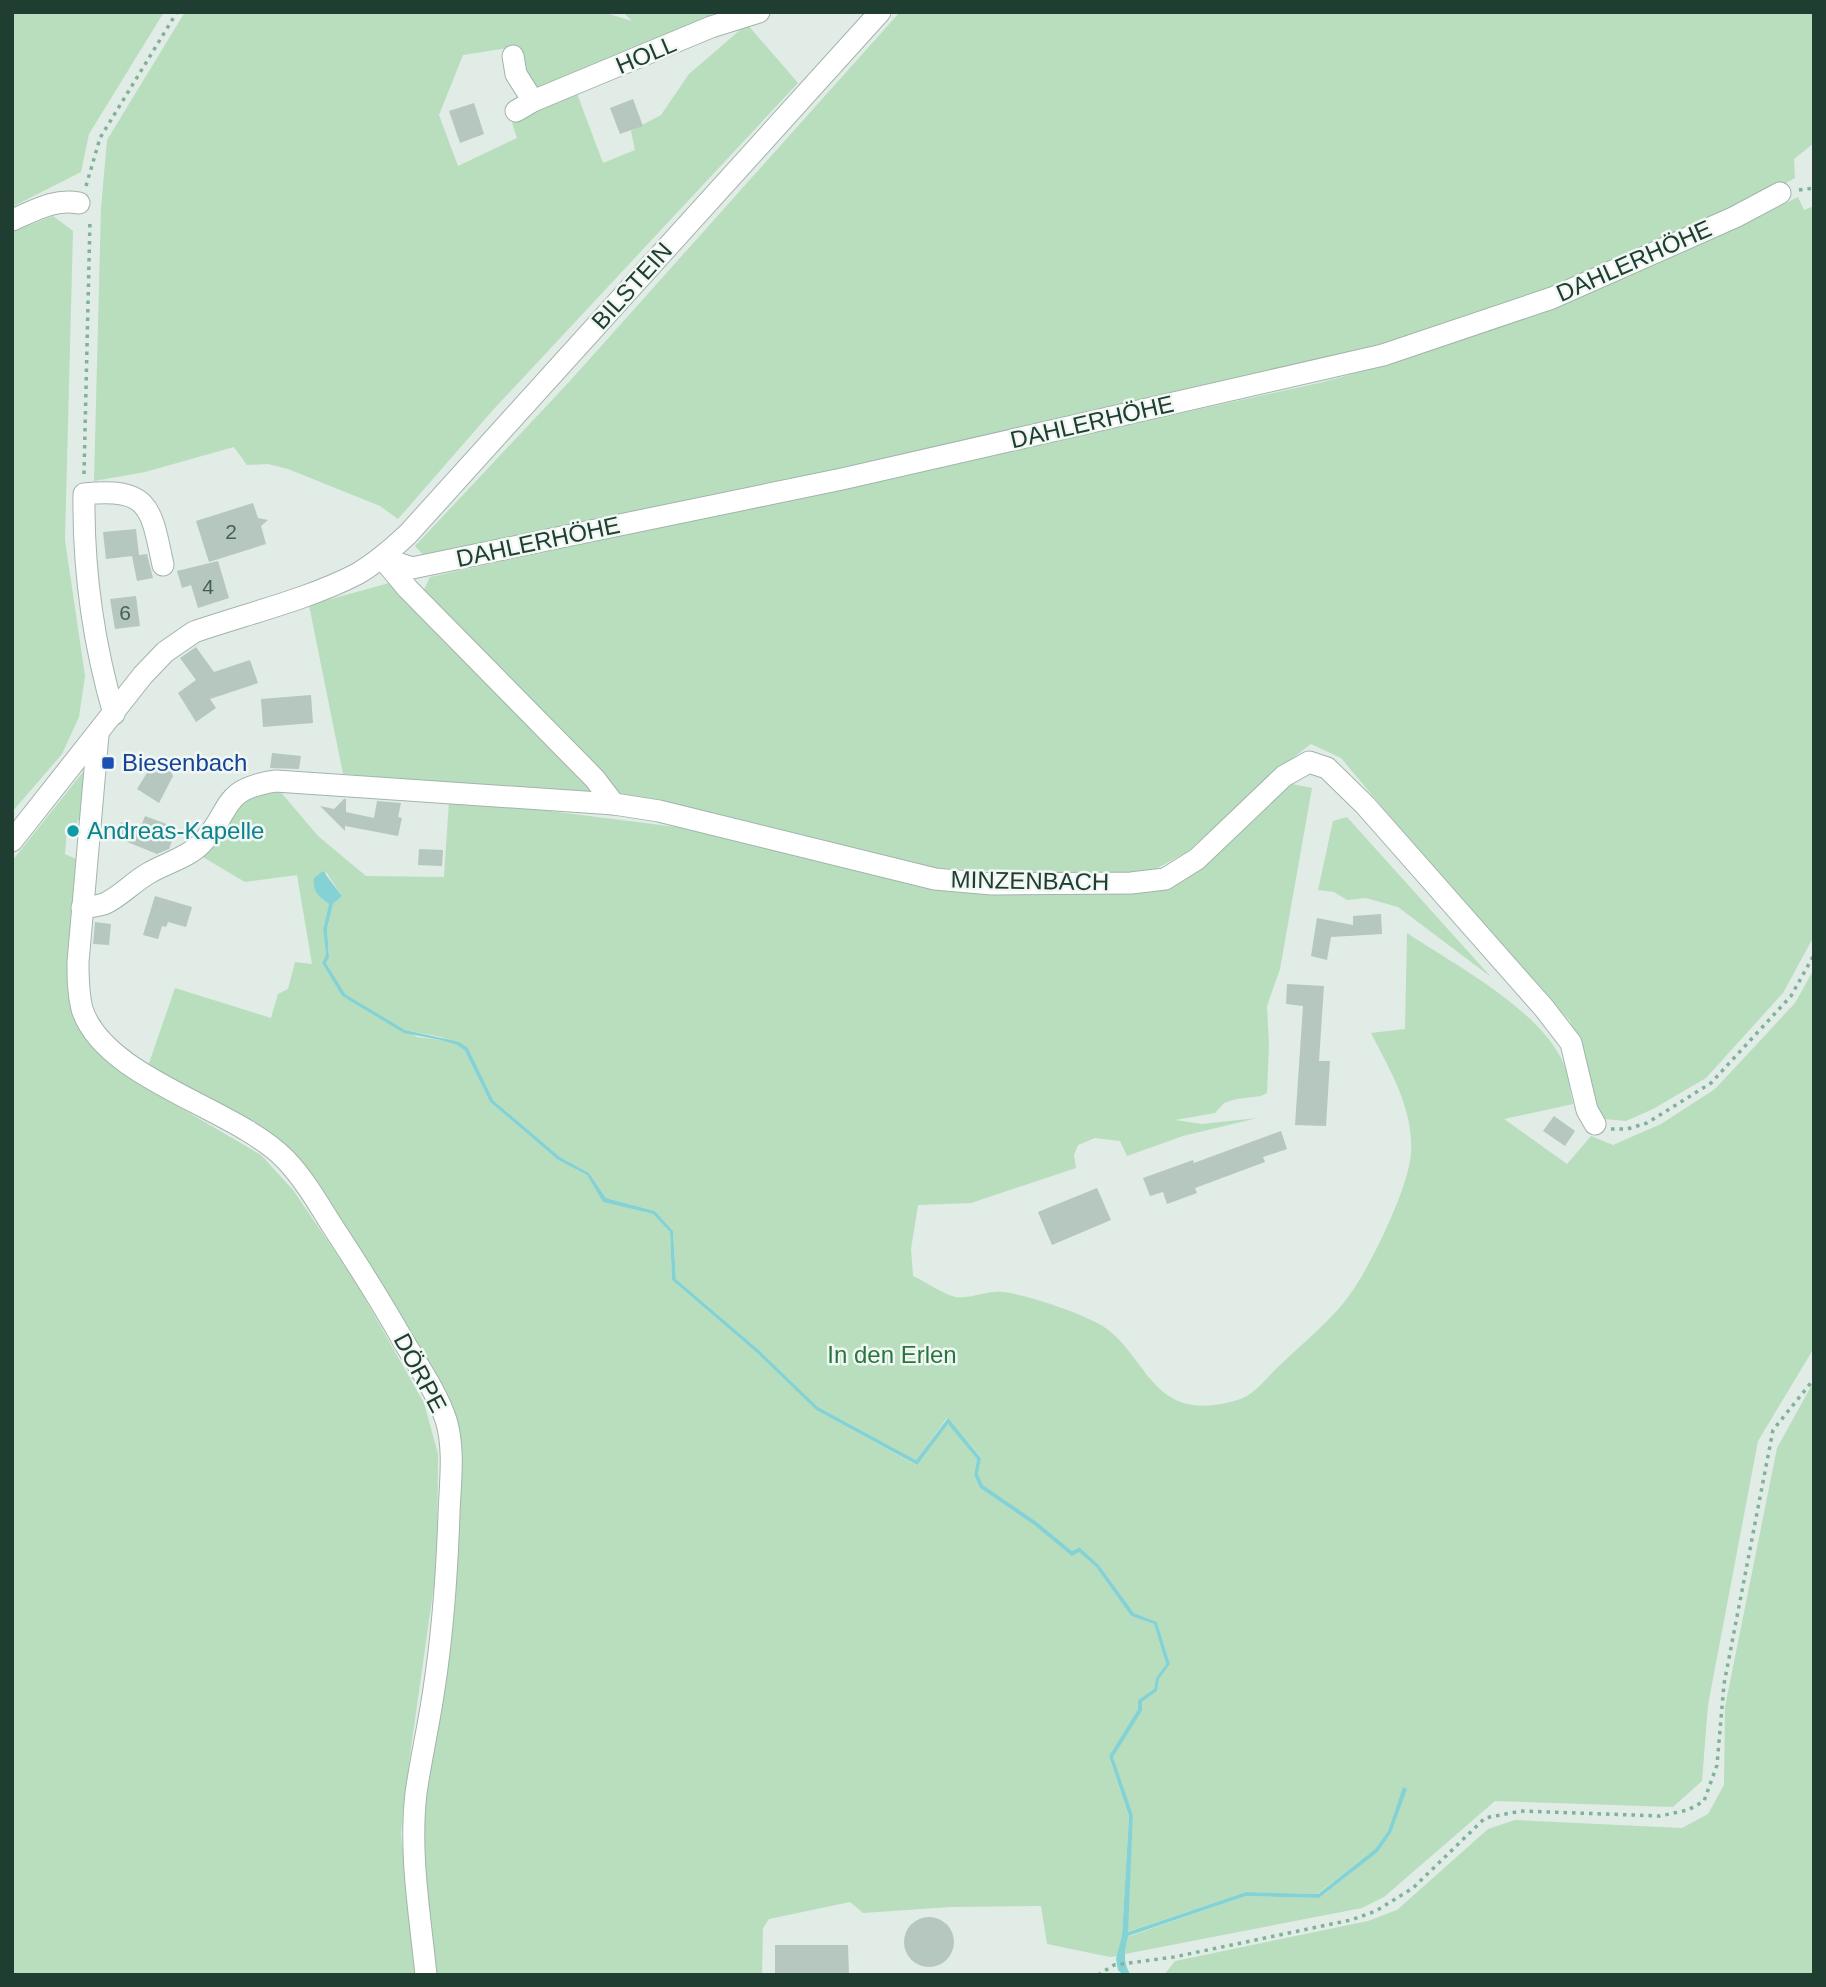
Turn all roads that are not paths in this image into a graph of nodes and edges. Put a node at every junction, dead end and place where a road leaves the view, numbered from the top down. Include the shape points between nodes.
1 (760, 12) edge
2 (880, 12) edge
3 (513, 56) dead end
4 (1780, 193) dead end
5 (79, 203) road end
6 (12, 220) edge
7 (382, 558) junction
8 (163, 565) dead end
9 (114, 714) junction
10 (98, 735) junction
11 (614, 804) junction
12 (12, 841) edge
13 (82, 908) junction
14 (1595, 1124) road end
15 (426, 1975) edge

1 - 3 street, HOLL via 710,27 525,106
2 - 7 street, BILSTEIN
4 - 7 street, DAHLERHÖHE via 1552,298 1383,355 842,479 412,568
5 - 6 street via 51,203
7 - 9 street via 318,590 181,639 143,675
7 - 11 street
8 - 9 street via 149,509 136,497 120,492 83,494 86,575
9 - 10 street
10 - 12 street
10 - 13 street
11 - 13 street via 276,781 256,784 230,800 191,853 149,873 104,904
11 - 14 street, MINZENBACH via 935,879 992,884 1131,883 1165,878 1197,859 1284,776 1309,762 1327,768 1374,816 1545,1009 1571,1042 1587,1110
13 - 15 street, DÖRPE via 78,992 93,1030 119,1057 267,1142 286,1160 376,1293 446,1421 451,1470 447,1586 414,1833

